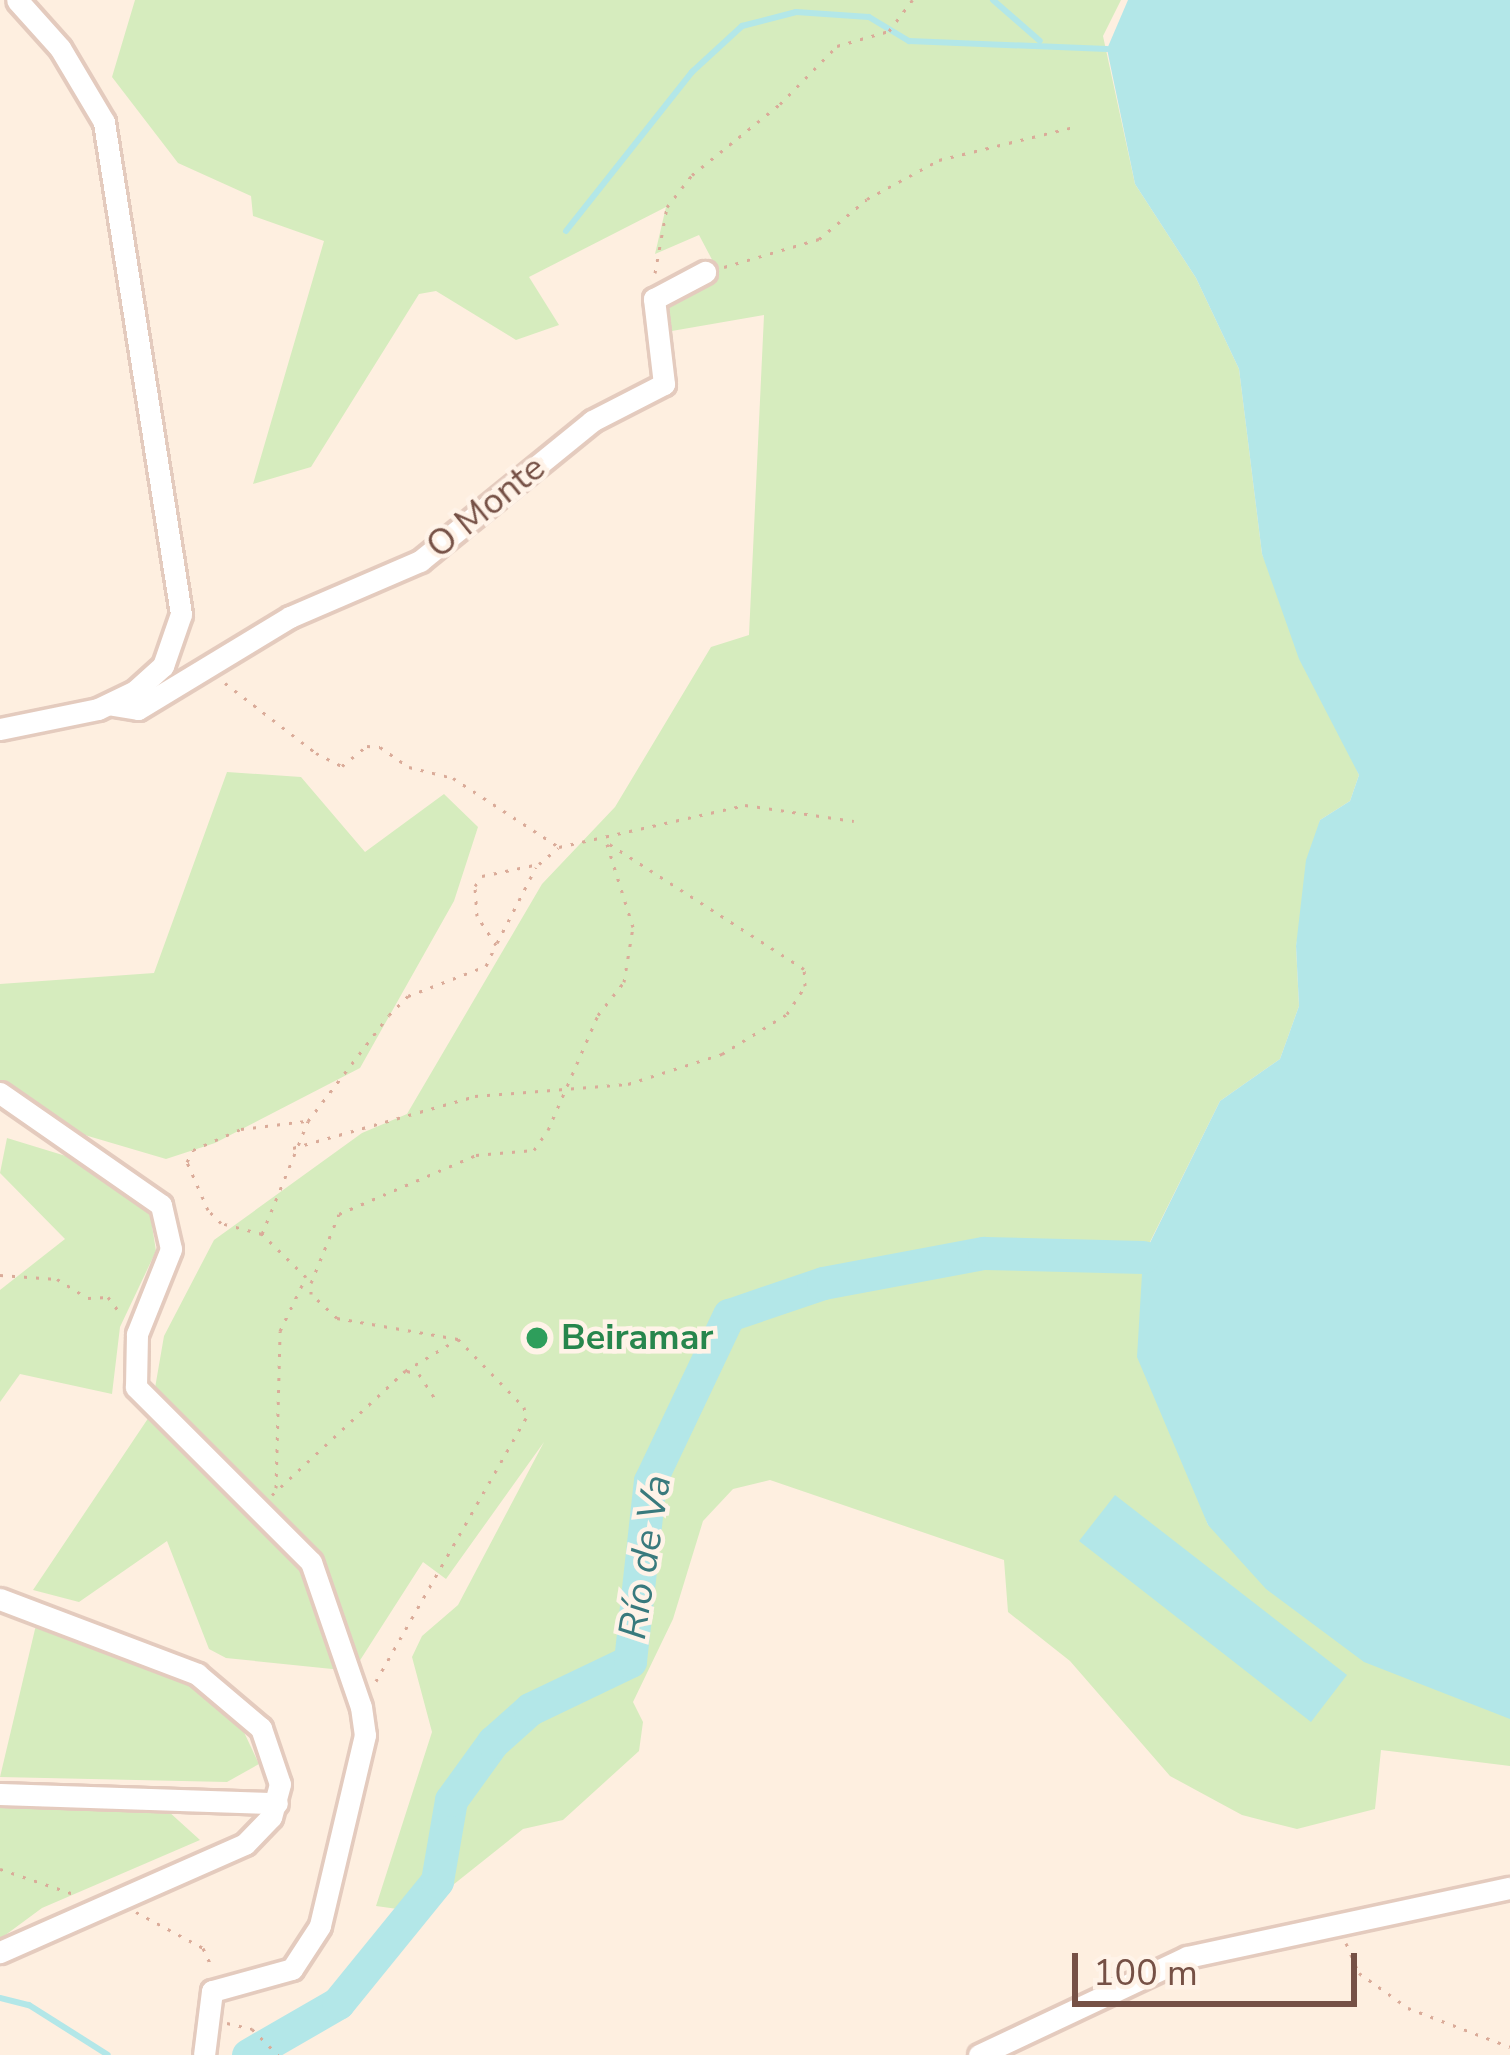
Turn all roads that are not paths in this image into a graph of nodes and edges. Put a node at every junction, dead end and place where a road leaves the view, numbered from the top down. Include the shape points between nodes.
1 (17, 0) edge
2 (705, 272) road end
3 (176, 642) junction
4 (207, 664) junction
5 (113, 705) junction
6 (3, 727) edge
7 (0, 1093) edge
8 (0, 1599) edge
9 (0, 1794) edge
10 (277, 1803) junction
11 (1510, 1888) edge
12 (0, 1952) edge
13 (204, 2055) edge
14 (979, 2055) edge

1 - 3 street via 86,85 111,150 180,602
2 - 4 street, O Monte via 654,298 664,384 592,421 420,561 290,617
3 - 4 street
3 - 5 street via 156,675
4 - 5 street via 138,709
5 - 6 street
7 - 13 street via 161,1205 171,1249 137,1334 136,1387 271,1501 311,1562 361,1707 365,1735 320,1925 292,1969 212,1991
8 - 10 street via 181,1665 219,1689 270,1742
9 - 10 street
10 - 12 street via 261,1832 233,1850
11 - 14 street via 1186,1957

